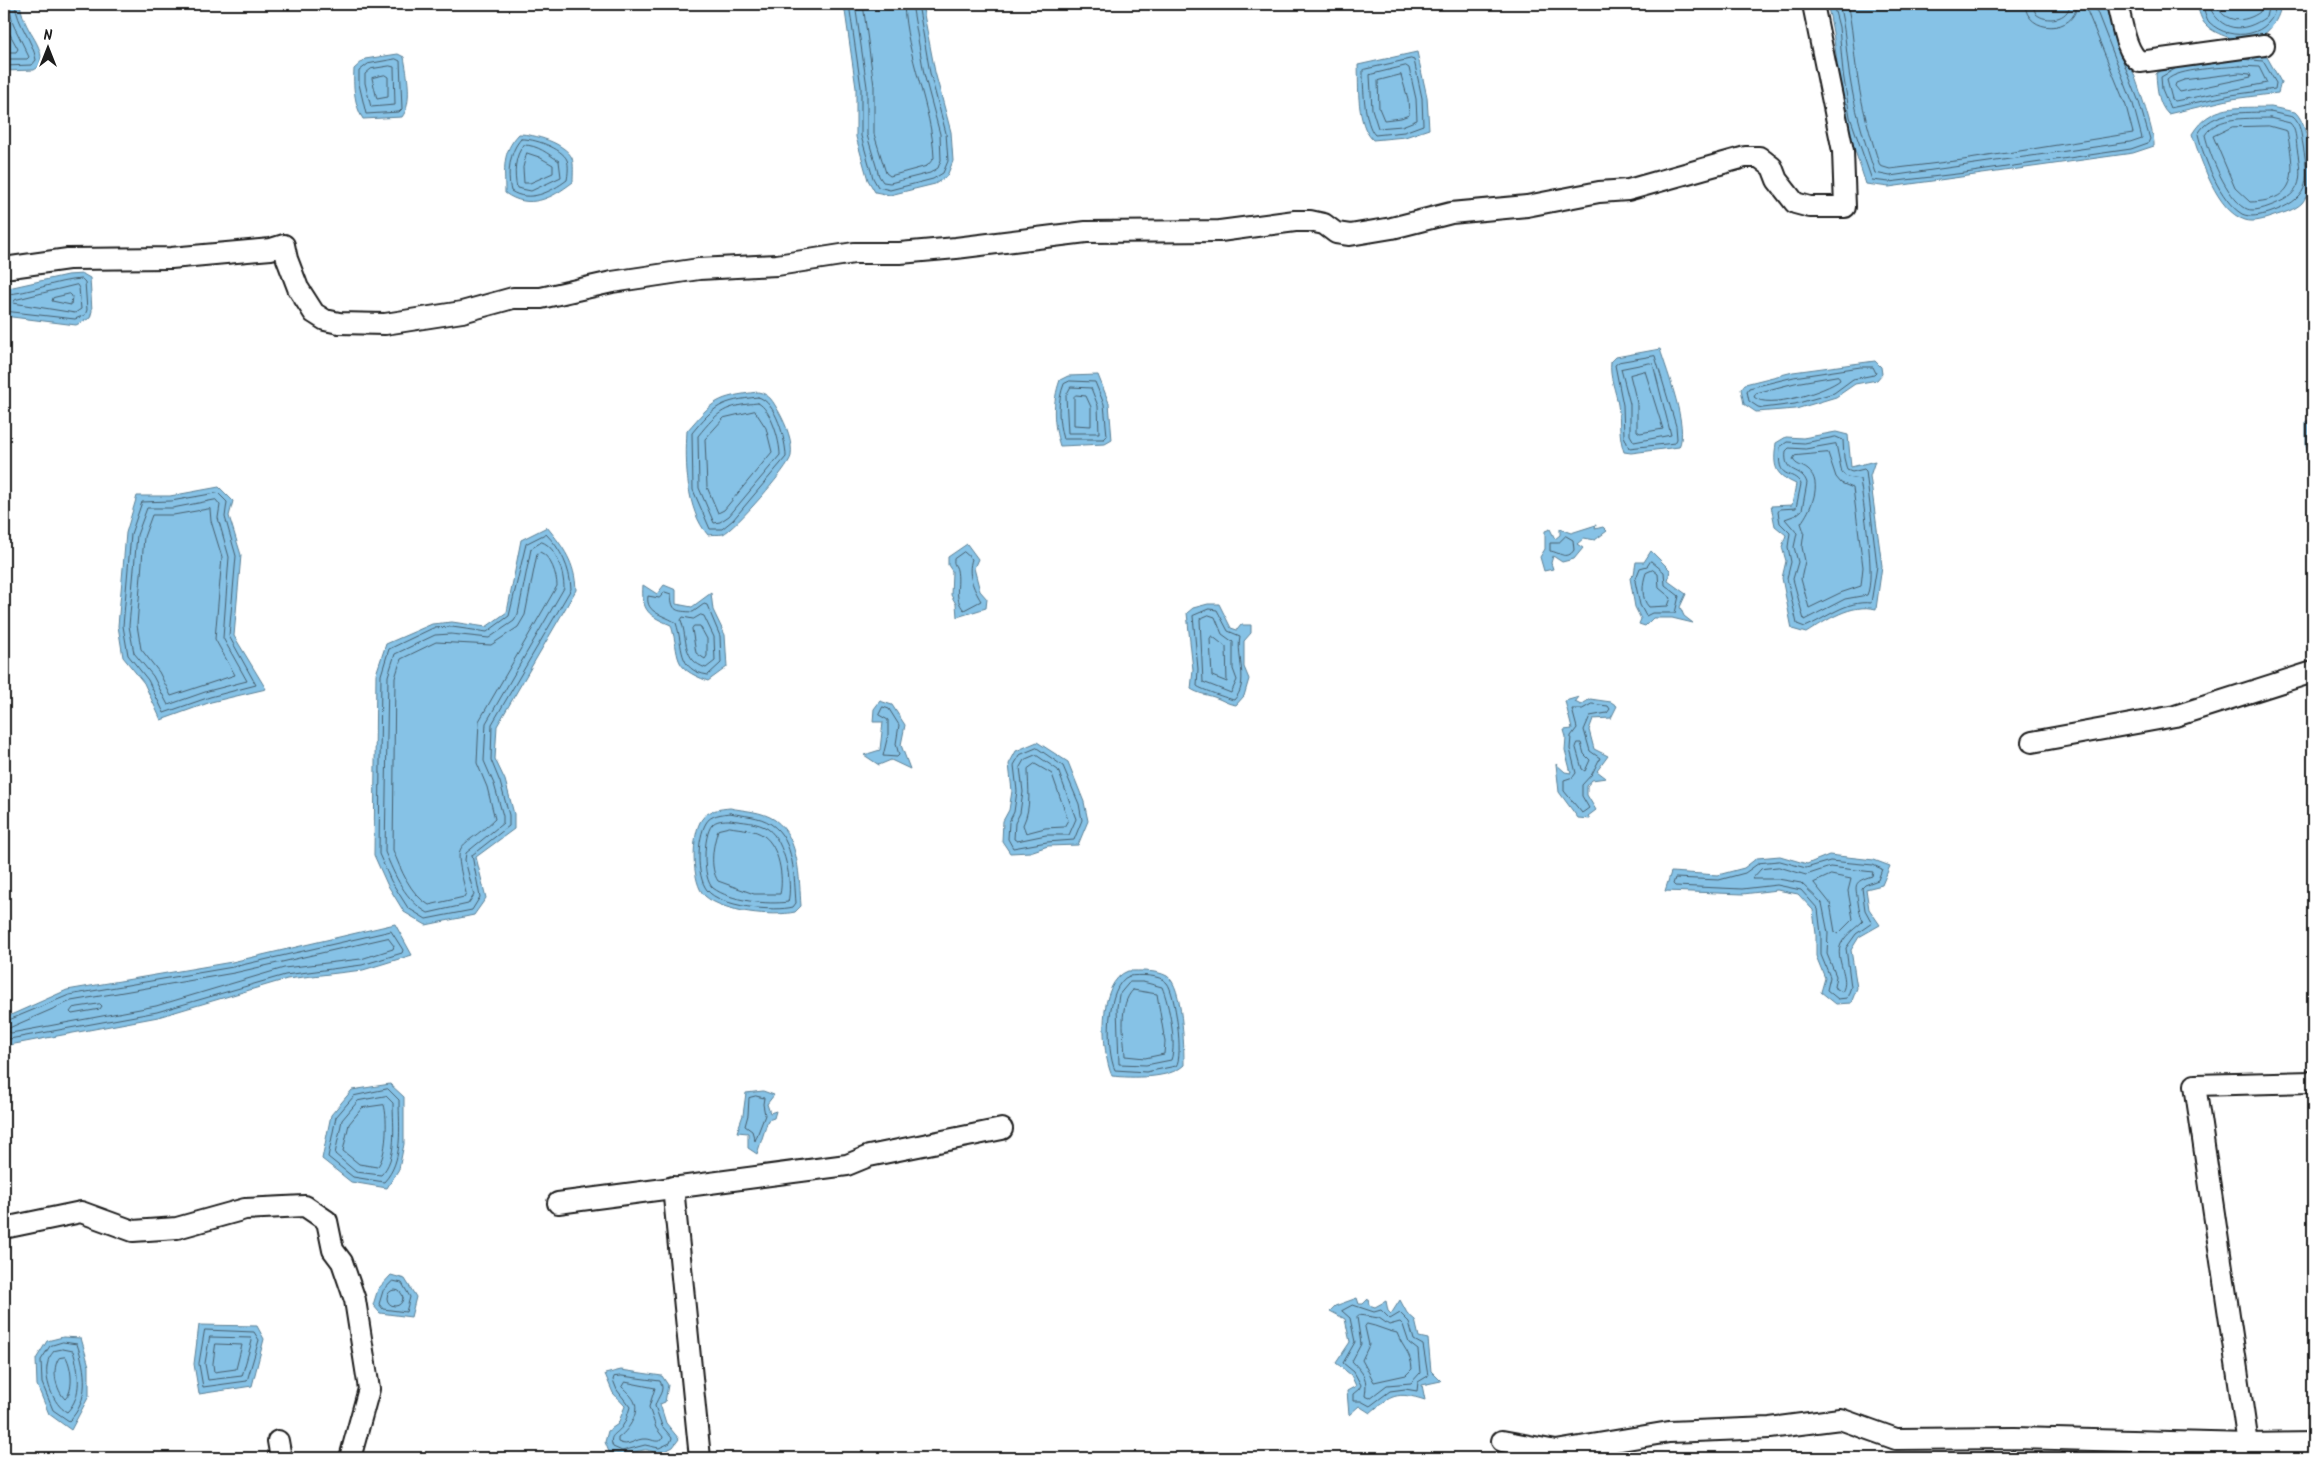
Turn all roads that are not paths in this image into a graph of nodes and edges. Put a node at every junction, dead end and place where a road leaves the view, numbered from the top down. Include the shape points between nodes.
1 (1813, 4) edge
2 (2117, 4) edge
3 (2264, 45) dead end
4 (4, 268) edge
5 (2313, 672) edge
6 (2032, 742) dead end
7 (2313, 1082) edge
8 (1002, 1129) dead end
9 (673, 1187) junction
10 (558, 1203) dead end
11 (4, 1228) edge
12 (1502, 1441) dead end
13 (2313, 1443) edge
14 (2248, 1444) junction
15 (350, 1458) edge
16 (700, 1458) edge

1 - 4 street via 1843,150 1845,207 1795,203 1777,180 1772,167 1759,157 1745,158 1628,190 1451,214 1350,235 1336,233 1324,224 1295,221 1220,231 1086,232 956,248 854,253 777,266 699,269 612,282 541,298 513,298 462,312 385,324 339,323 325,320 314,312 298,288 284,245 171,258 68,259
2 - 3 street via 2130,48 2134,58 2140,62
5 - 6 street via 2175,716
7 - 14 street via 2195,1085
8 - 9 street via 869,1156 847,1165
9 - 10 street
9 - 16 street
11 - 15 street via 80,1212 133,1231 177,1228 245,1209 305,1206 327,1221 333,1250 342,1262 355,1300 369,1388
12 - 14 street via 1556,1451 1669,1432 1770,1428 1840,1420 1896,1439 2015,1438
13 - 14 street

